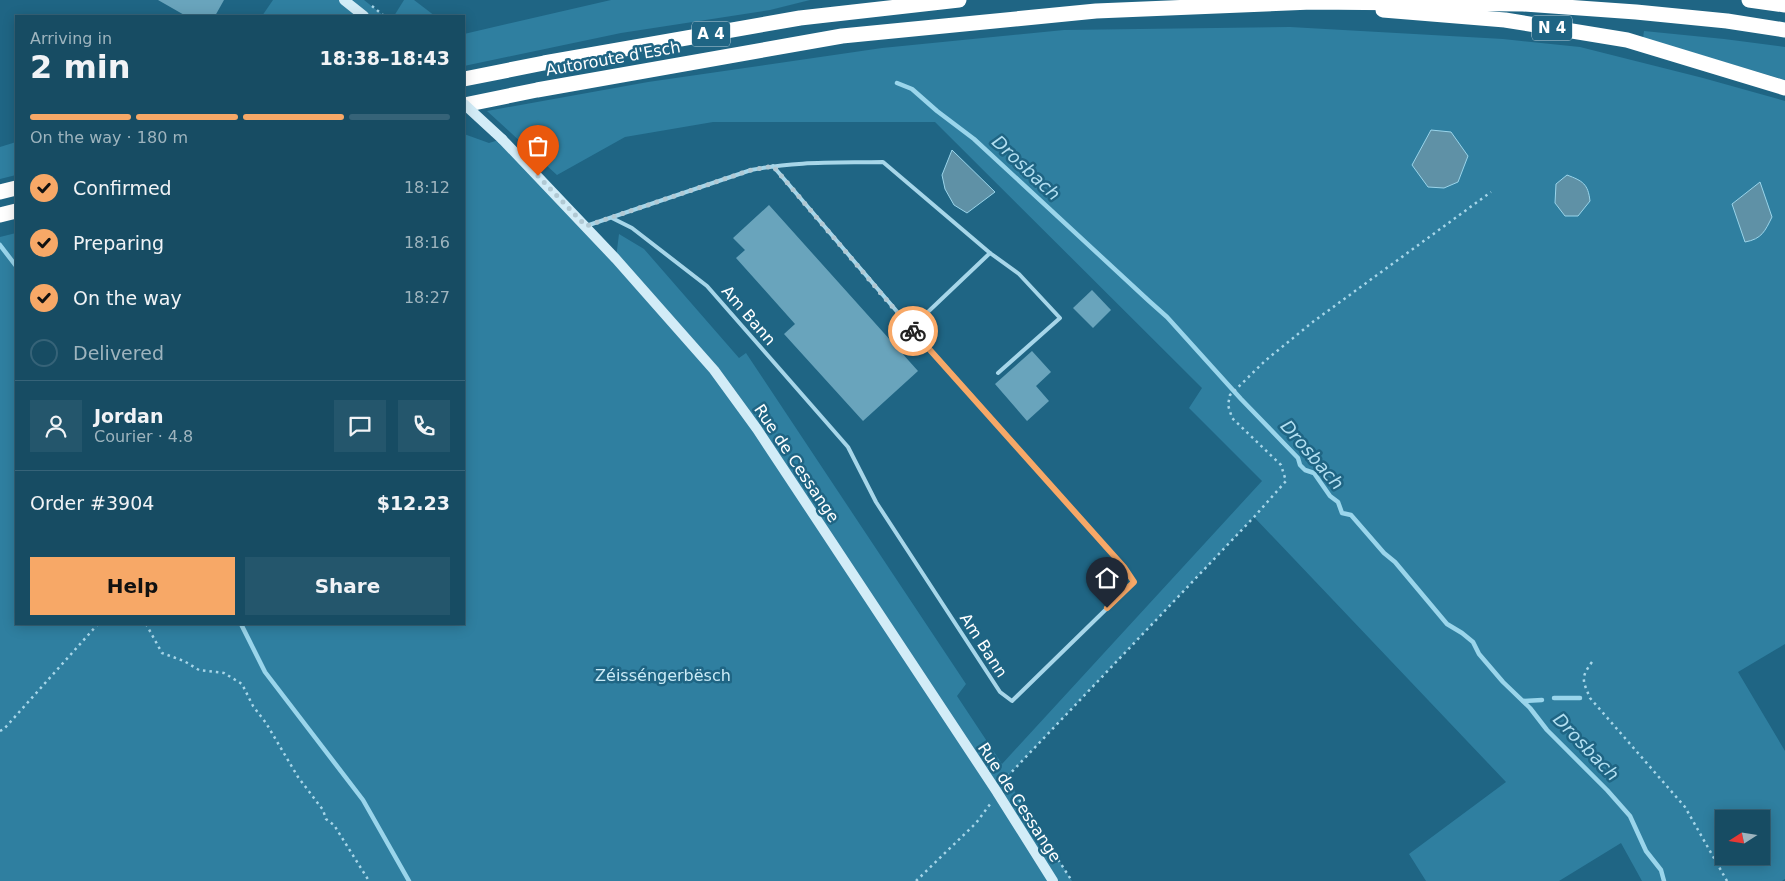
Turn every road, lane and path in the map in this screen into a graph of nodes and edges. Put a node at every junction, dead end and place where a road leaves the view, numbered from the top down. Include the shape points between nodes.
1 (344, 0) edge
2 (885, 0) edge
3 (959, 0) edge
4 (1749, 0) edge
5 (1312, 2) junction
6 (1785, 5) edge
7 (837, 14) junction
8 (363, 15) edge
9 (1785, 30) edge
10 (465, 79) edge
11 (1785, 88) edge
12 (465, 104) edge
13 (465, 105) edge
14 (773, 166) junction
15 (15, 188) edge
16 (0, 192) edge
17 (1491, 192) dead end
18 (15, 211) edge
19 (0, 215) edge
20 (612, 218) junction
21 (586, 226) junction
22 (990, 253) junction
23 (911, 328) junction
24 (998, 373) dead end
25 (97, 625) edge
26 (147, 625) edge
27 (1592, 662) dead end
28 (0, 731) edge
29 (1006, 778) junction
30 (1003, 782) dead end
31 (997, 792) junction
32 (369, 881) edge
33 (916, 881) edge
34 (1052, 881) edge
35 (1072, 881) edge
36 (1727, 881) edge

1 - 8 main road
2 - 7 highway, A 4
3 - 7 highway, Autoroute d'Esch / A 4
4 - 6 highway
5 - 9 highway, Autoroute d'Esch / A 4 via 1523,4 1727,21
5 - 11 highway, N 4 via 1505,20 1627,40
5 - 12 highway, Autoroute d'Esch / A 4 via 1096,11 842,36
7 - 10 highway, Autoroute d'Esch / A 4
13 - 21 main road, Rue de Cessange, bridge
14 - 20 lane via 751,170
14 - 22 lane via 882,162
14 - 23 lane, Am Bann
15 - 16 highway
17 - 29 path via 1314,321 1230,395 1228,405 1232,418 1281,465 1286,481
18 - 19 highway
20 - 21 lane
20 - 23 lane, Am Bann via 632,228 707,286 848,447 876,502 1000,692 1012,701 1134,582
21 - 31 main road, Rue de Cessange via 714,370 757,429
22 - 23 lane
22 - 24 lane via 1019,274 1060,318
25 - 28 path
26 - 32 path via 162,653 199,670 224,673 242,684 298,777 326,819 334,825
27 - 36 path via 1584,672 1584,684 1590,698 1685,807
29 - 30 path
29 - 35 path
31 - 33 path via 976,823
31 - 34 main road, Rue de Cessange

